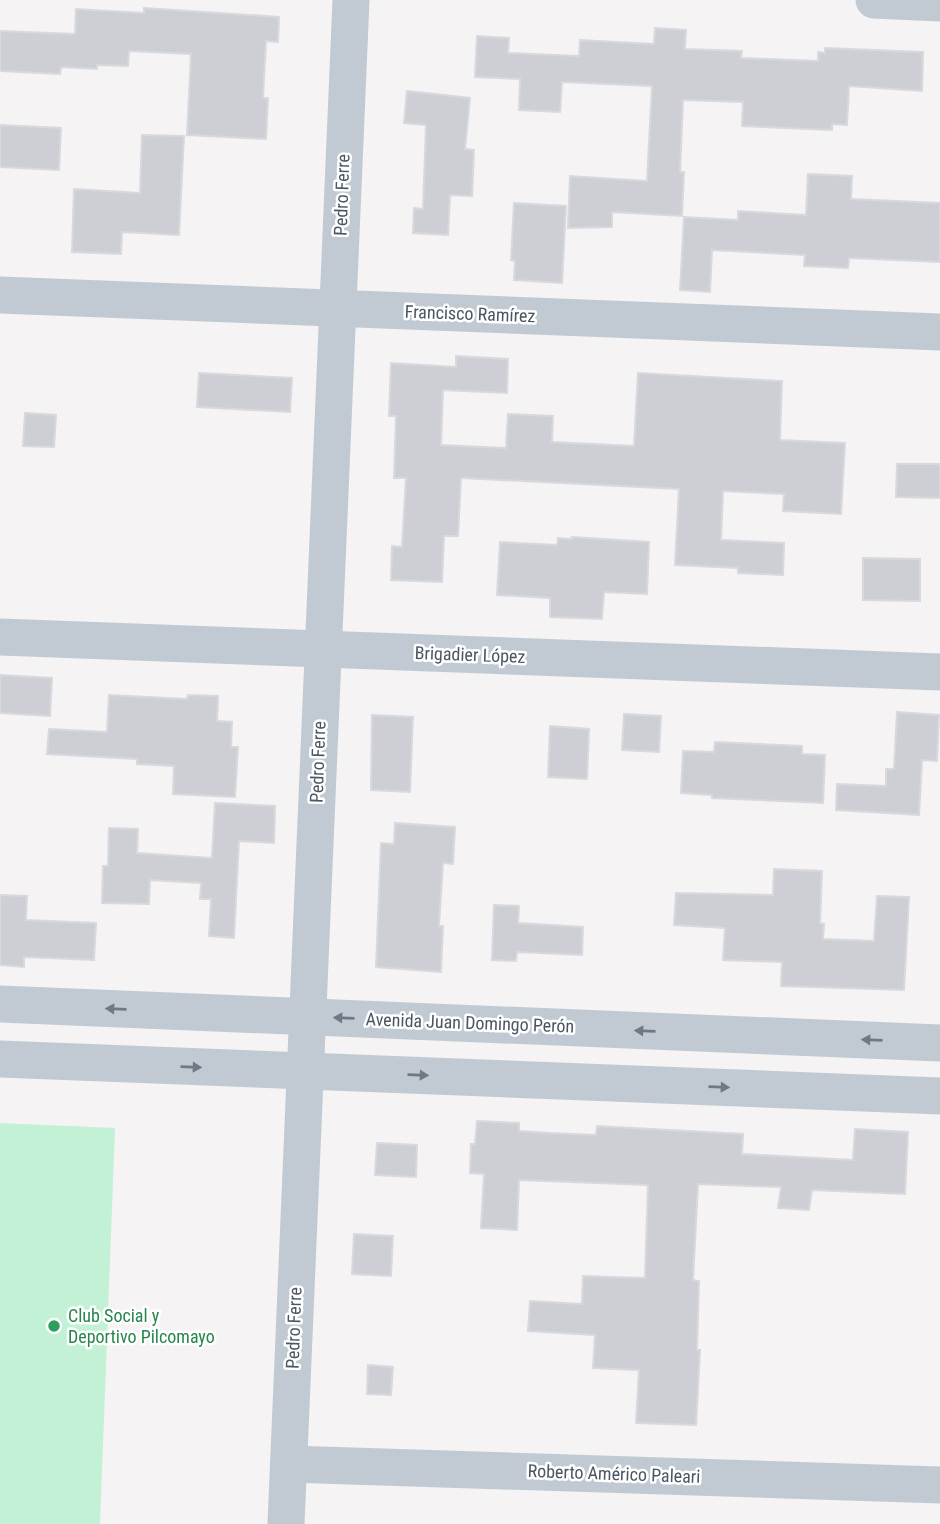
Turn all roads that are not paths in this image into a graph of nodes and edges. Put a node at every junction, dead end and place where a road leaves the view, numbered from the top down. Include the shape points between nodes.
1 (351, 0) edge
2 (874, 0) edge
3 (940, 3) edge
4 (0, 295) edge
5 (337, 309) junction
6 (940, 332) edge
7 (0, 637) edge
8 (323, 649) junction
9 (940, 672) edge
10 (0, 1004) edge
11 (307, 1017) junction
12 (940, 1043) edge
13 (0, 1059) edge
14 (305, 1071) junction
15 (940, 1096) edge
16 (289, 1464) junction
17 (940, 1485) edge
18 (286, 1524) edge

1 - 5 street, Pedro Ferre
2 - 3 street
4 - 5 street, Francisco Ramírez
5 - 6 street, Francisco Ramírez
5 - 8 street, Pedro Ferre
7 - 8 street, Brigadier López
8 - 9 street, Brigadier López
8 - 11 street, Pedro Ferre
11 -> 10 street, Avenida Juan Domingo Perón
12 -> 11 street, Avenida Juan Domingo Perón
11 - 14 street, Pedro Ferre
13 -> 14 street
14 -> 15 street
14 - 16 street, Pedro Ferre
16 - 17 street, Roberto Américo Paleari
16 - 18 street, Pedro Ferre

